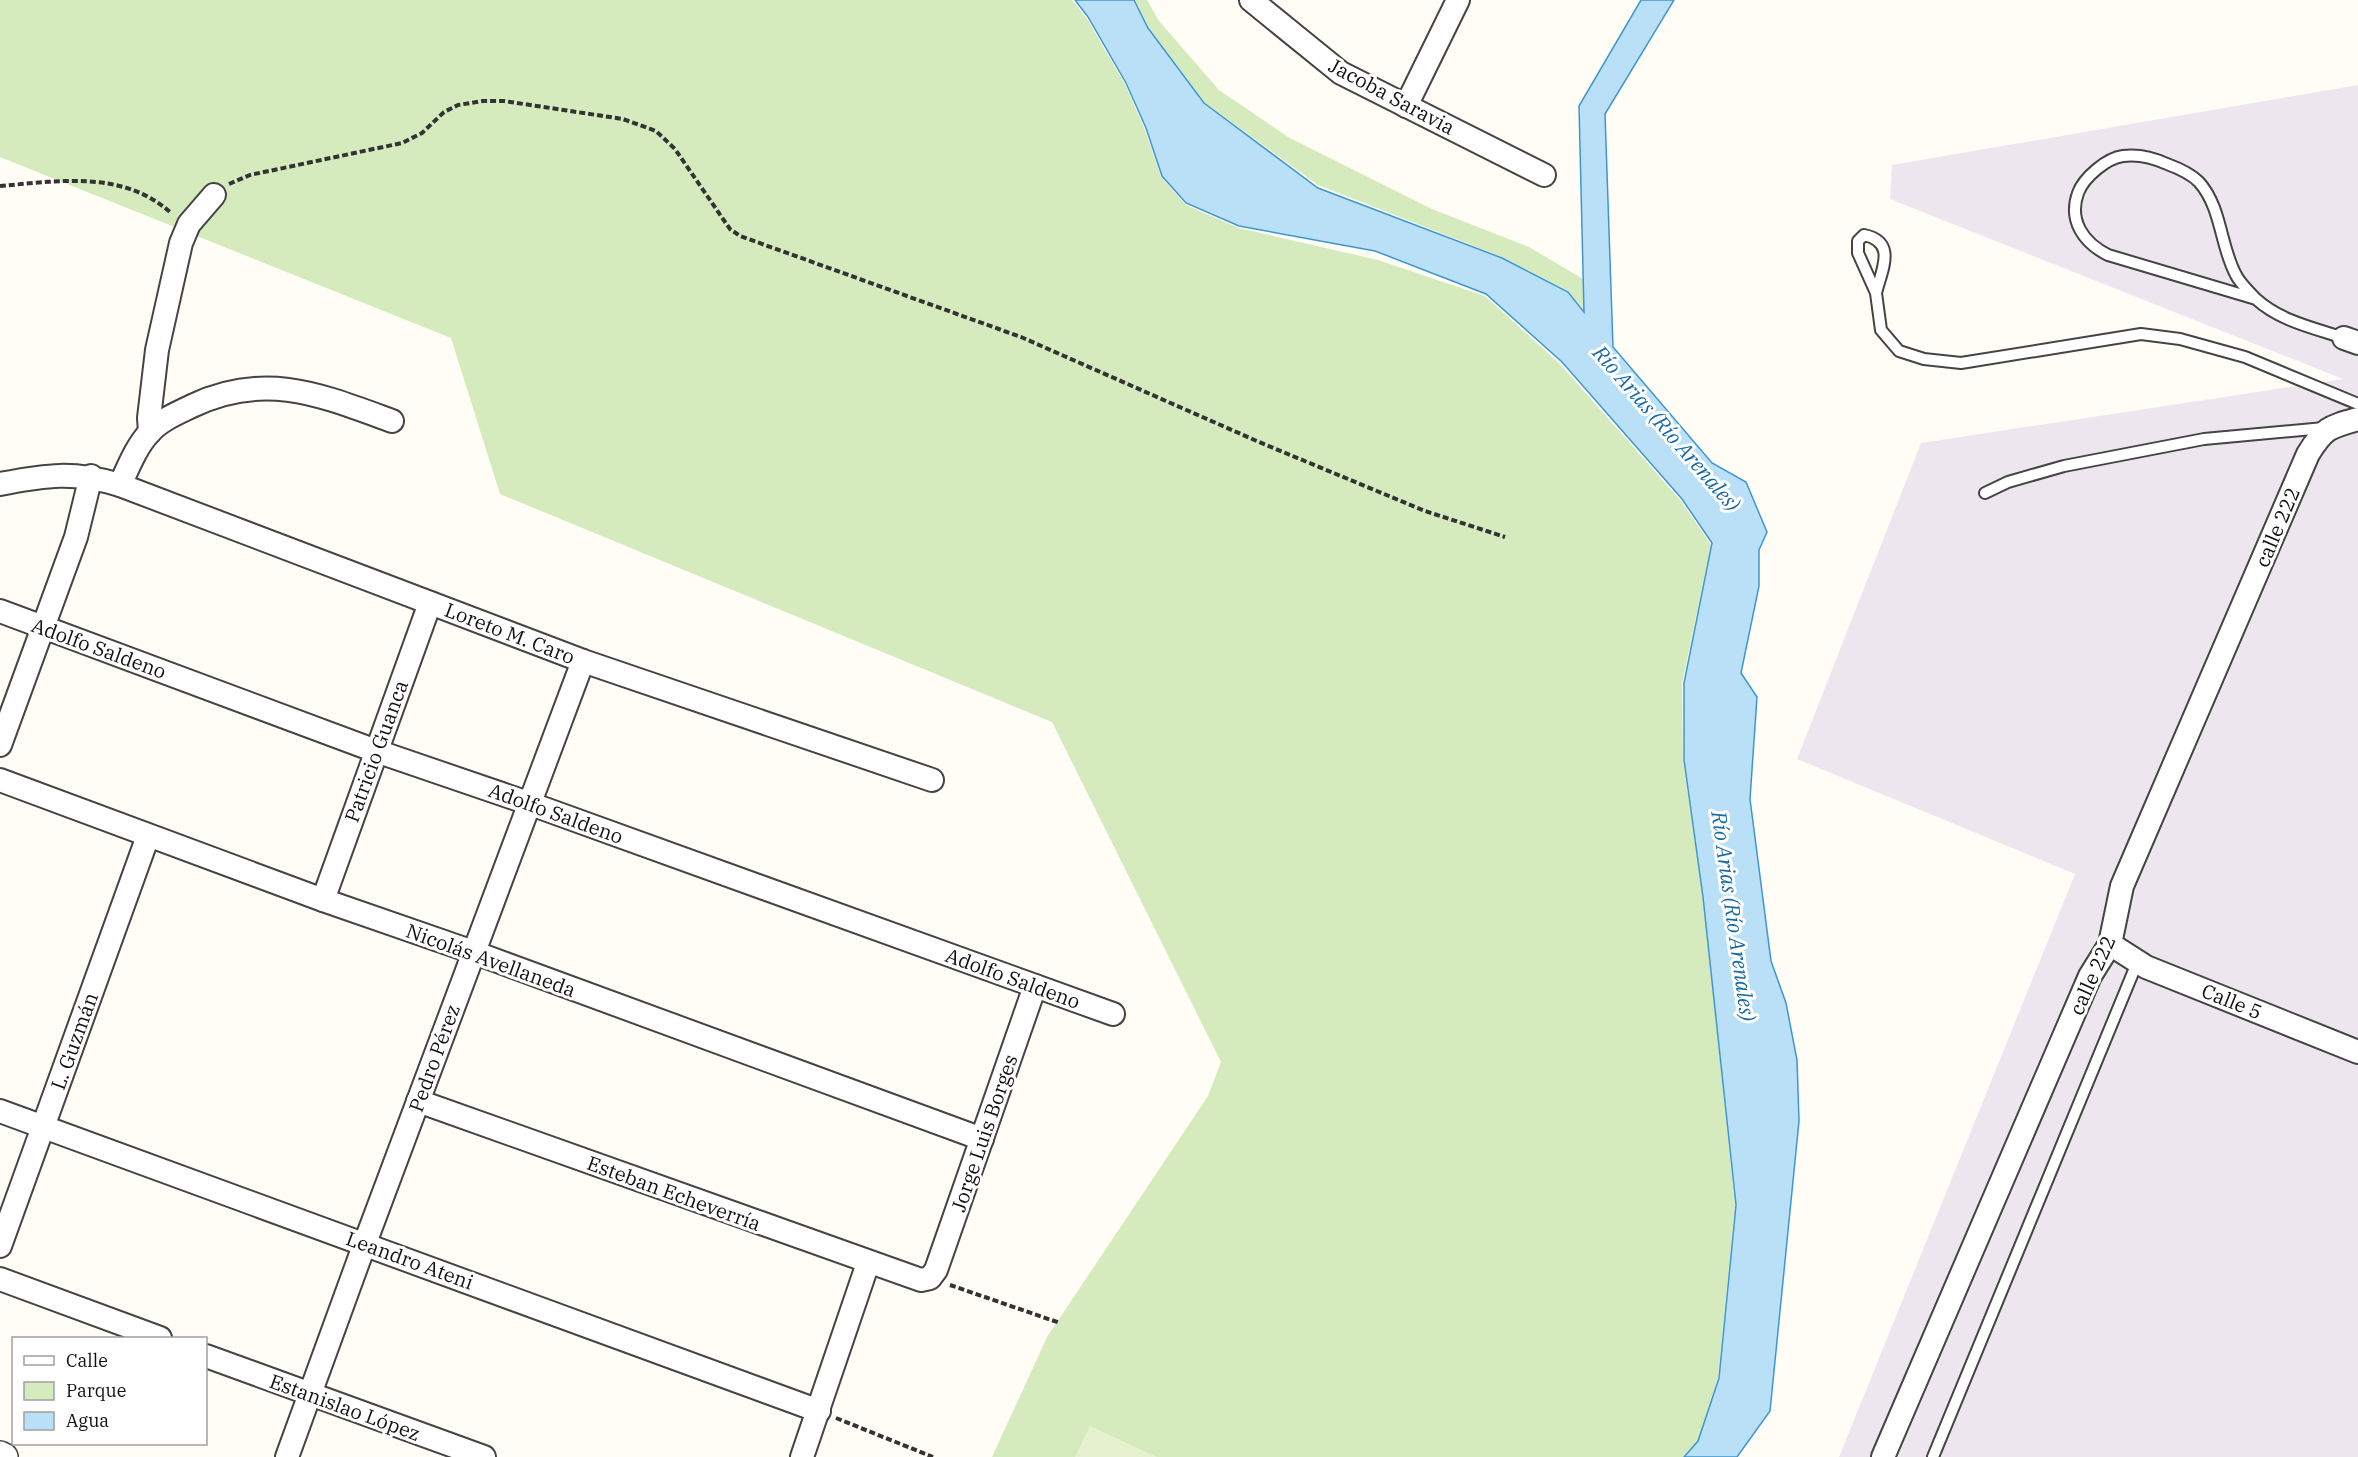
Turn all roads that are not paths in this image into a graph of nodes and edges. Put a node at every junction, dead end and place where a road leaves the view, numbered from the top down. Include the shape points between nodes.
1 (1251, 0) edge
2 (1458, 0) edge
3 (1406, 106) junction
4 (1544, 175) dead end
5 (214, 195) road end
6 (1876, 293) junction
7 (2256, 299) junction
8 (2351, 341) edge
9 (2358, 404) edge
10 (2358, 419) edge
11 (392, 421) dead end
12 (2327, 428) junction
13 (150, 432) junction
14 (91, 476) junction
15 (0, 484) edge
16 (120, 485) junction
17 (1985, 493) dead end
18 (430, 603) junction
19 (0, 611) edge
20 (44, 627) junction
21 (583, 661) junction
22 (0, 745) edge
23 (376, 751) junction
24 (0, 780) edge
25 (932, 780) dead end
26 (531, 804) junction
27 (148, 836) junction
28 (323, 900) junction
29 (2110, 944) junction
30 (473, 952) junction
31 (2137, 963) junction
32 (1035, 986) junction
33 (1113, 1014) dead end
34 (2358, 1052) edge
35 (418, 1101) junction
36 (0, 1111) edge
37 (43, 1126) junction
38 (982, 1138) junction
39 (365, 1243) junction
40 (0, 1246) edge
41 (868, 1263) junction
42 (930, 1278) joint
43 (0, 1279) edge
44 (157, 1337) edge
45 (207, 1356) edge
46 (310, 1395) junction
47 (819, 1411) junction
48 (287, 1457) edge
49 (484, 1457) edge
50 (802, 1457) edge
51 (1883, 1457) edge
52 (1933, 1457) edge

1 - 3 street, Jacoba Saravia via 1341,73
2 - 3 street
3 - 4 street, Jacoba Saravia
5 - 13 street via 181,243 161,327
6 - 6 lane via 1884,246 1877,238 1864,235 1858,241 1858,253
6 - 9 lane via 1881,330 1887,340 1899,351 1924,359 1961,363 2141,334 2180,339 2245,357
7 - 7 lane via 2236,275 2212,202 2198,181 2160,161 2131,155 2116,157 2079,190 2076,222 2083,237 2099,250
7 - 8 lane via 2279,315
10 - 12 street
11 - 13 street via 300,392 245,389 207,399 173,415
12 - 17 lane via 2204,439 2064,466
12 - 29 street, calle 222 via 2308,454 2122,886
13 - 16 street
14 - 15 street, Loreto M. Caro via 61,474
14 - 16 street, Loreto M. Caro
14 - 20 street via 76,537
16 - 18 street, Loreto M. Caro
18 - 21 street, Loreto M. Caro
18 - 23 street, Patricio Guanca
19 - 20 street, Adolfo Saldeno
20 - 22 street
20 - 23 street, Adolfo Saldeno
21 - 25 street, Loreto M. Caro
21 - 26 street, Pedro Pérez
23 - 26 street, Adolfo Saldeno
23 - 28 street, Patricio Guanca
24 - 27 street, Nicolás Avellaneda
26 - 30 street, Pedro Pérez
26 - 32 street, Adolfo Saldeno
27 - 28 street, Nicolás Avellaneda
27 - 37 street, L. Guzmán
28 - 30 street, Nicolás Avellaneda
29 - 31 street, Calle 5
29 - 51 street, calle 222 via 2090,976
30 - 35 street, Pedro Pérez
30 - 38 street, Nicolás Avellaneda
31 - 34 street, Calle 5
31 - 52 lane
32 - 33 street, Adolfo Saldeno
32 - 38 street, Jorge Luis Borges
35 - 39 street, Pedro Pérez
35 - 41 street, Esteban Echeverría
36 - 37 street, Leandro Ateni
37 - 39 street, Leandro Ateni
37 - 40 street, L. Guzmán
38 - 42 street, Jorge Luis Borges
39 - 46 street, Pedro Pérez
39 - 47 street, Leandro Ateni
41 - 42 street, Esteban Echeverría via 921,1280
41 - 47 street
43 - 44 street
45 - 46 street, Estanislao López
46 - 48 street, Pedro Pérez
46 - 49 street, Estanislao López
47 - 50 street

